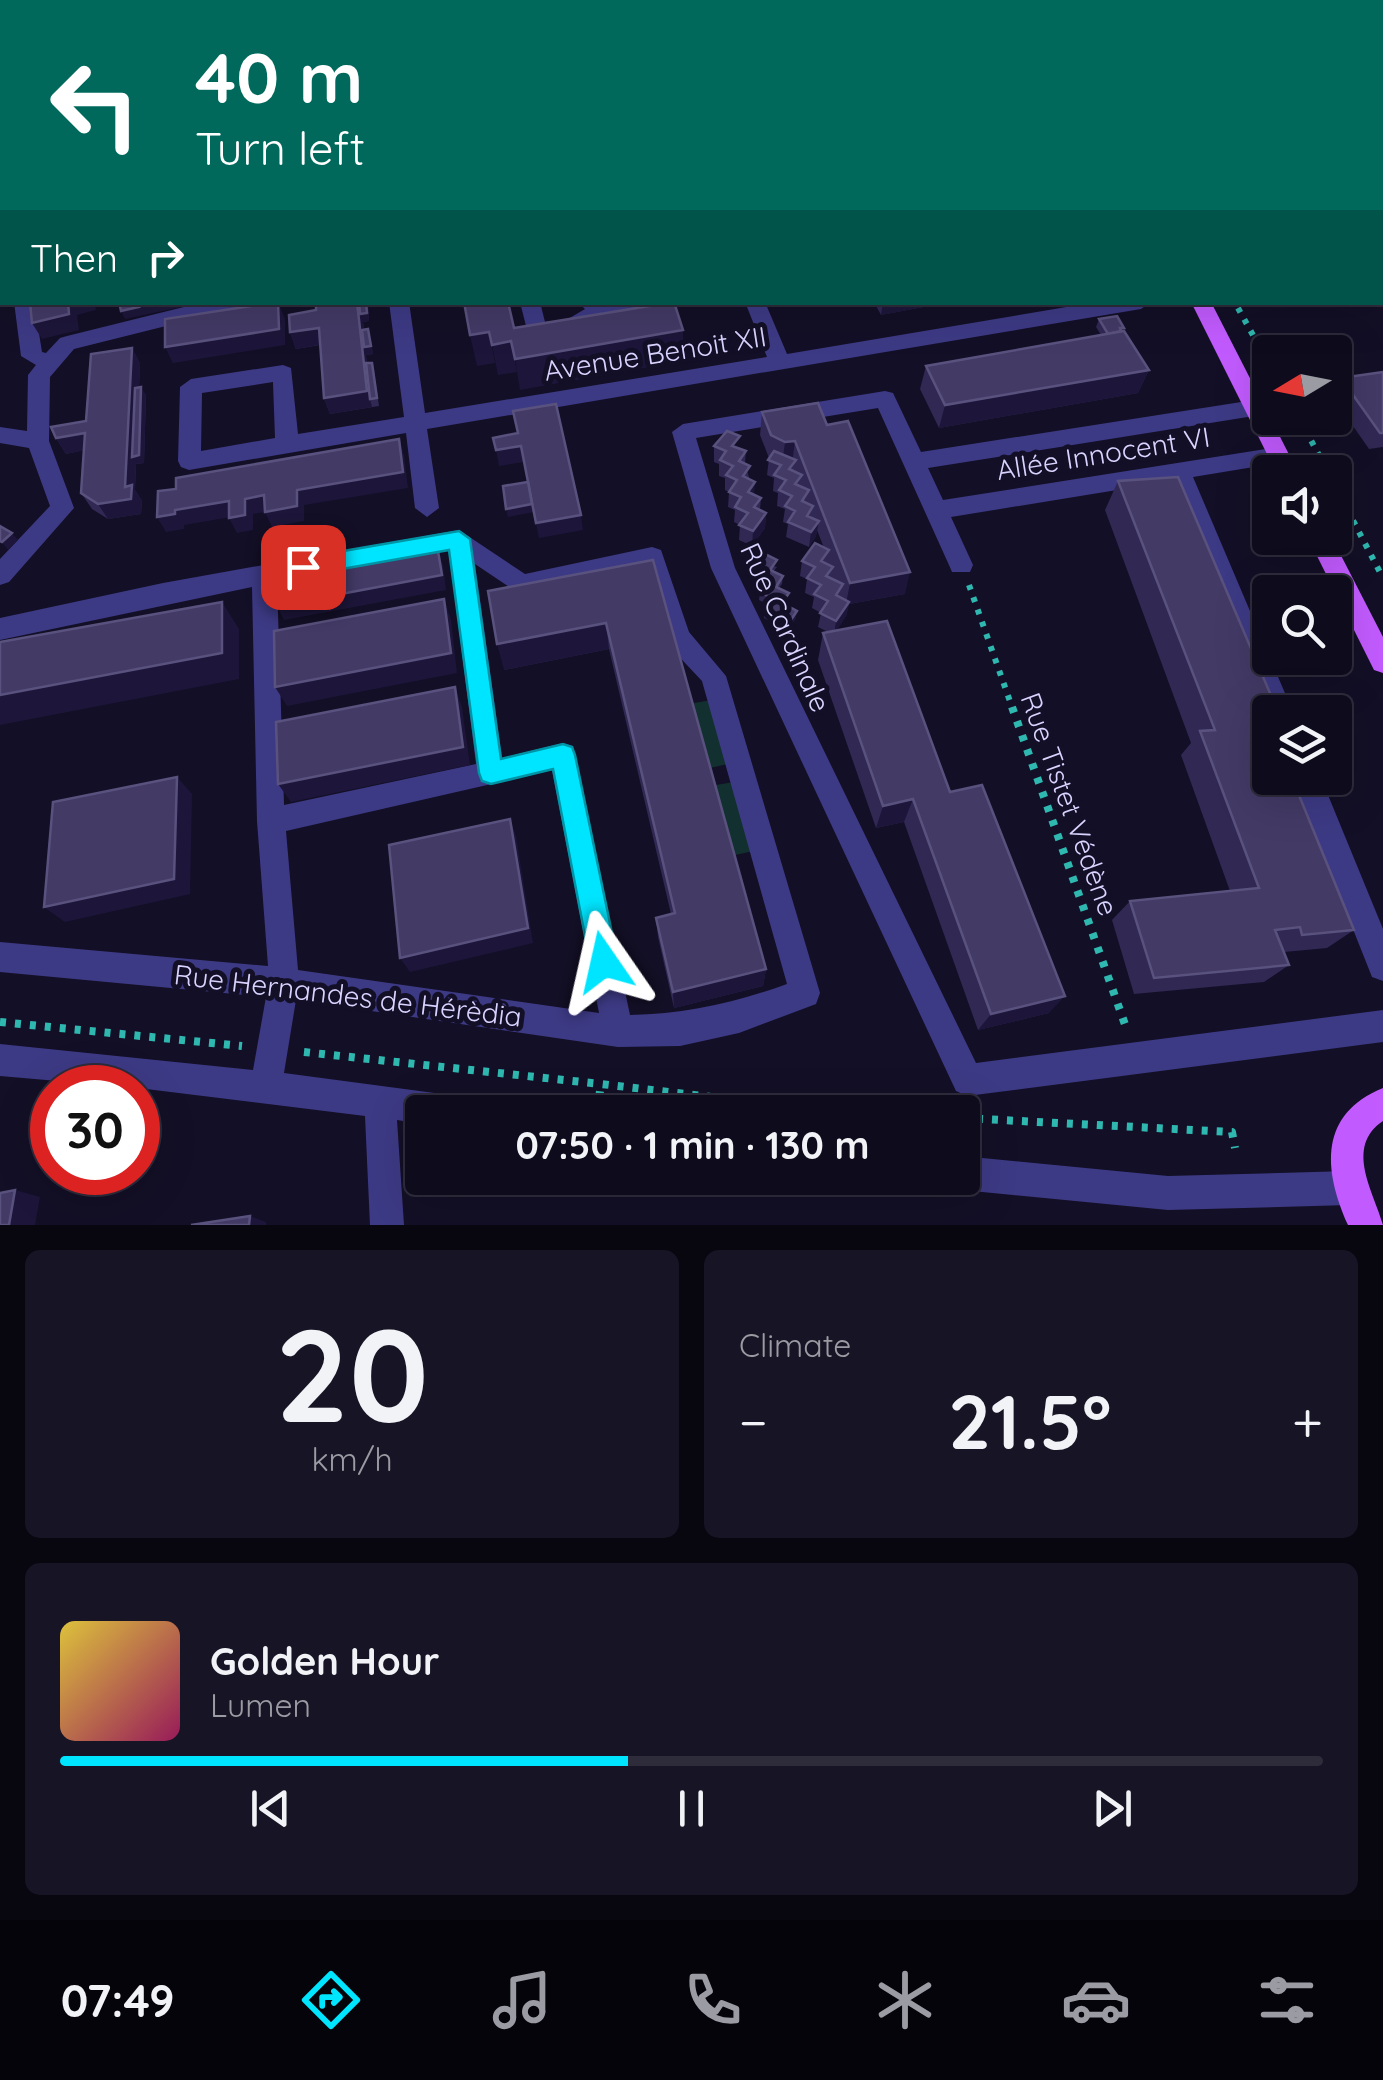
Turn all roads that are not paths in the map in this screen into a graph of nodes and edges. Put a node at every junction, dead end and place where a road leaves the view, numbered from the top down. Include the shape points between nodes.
1 (24, 305) edge
2 (222, 305) edge
3 (399, 305) edge
4 (531, 305) edge
5 (595, 305) edge
6 (756, 305) edge
7 (1124, 305) edge
8 (1202, 305) edge
9 (51, 362) junction
10 (780, 362) junction
11 (1252, 404) edge
12 (1252, 408) edge
13 (416, 423) junction
14 (0, 435) edge
15 (38, 441) junction
16 (287, 444) junction
17 (914, 462) junction
18 (1252, 466) edge
19 (1179, 471) junction
20 (428, 508) dead end
21 (937, 510) junction
22 (459, 539) junction
23 (1329, 555) edge
24 (962, 564) road end
25 (0, 574) edge
26 (264, 574) junction
27 (0, 629) edge
28 (1383, 662) edge
29 (1273, 695) edge
30 (491, 773) junction
31 (1313, 795) edge
32 (271, 821) junction
33 (0, 956) edge
34 (1383, 966) edge
35 (284, 983) junction
36 (1383, 1026) edge
37 (618, 1030) junction
38 (0, 1060) edge
39 (266, 1086) junction
40 (380, 1102) junction
41 (1383, 1104) edge
42 (405, 1105) edge
43 (980, 1174) edge
44 (1349, 1188) junction
45 (387, 1225) edge
46 (1367, 1225) edge

1 - 9 street via 32,356
2 - 9 street via 67,343
3 - 13 street
4 - 5 street via 537,330 573,325
6 - 10 street
7 - 10 street, Avenue Benoit XII
8 - 11 main road
9 - 15 street via 39,375
10 - 13 street, Avenue Benoit XII
12 - 17 street, Allée Innocent VI
13 - 16 street, Avenue Benoit XII
13 - 20 street
14 - 15 street
15 - 25 street via 62,508
16 - 16 street, Avenue Benoit XII via 189,461 190,388 283,373
17 - 21 street, Rue Cardinale
17 - 36 street, Rue Cardinale via 885,399 683,432 722,568 966,1080
18 - 19 street, Allée Innocent VI
19 - 21 street, Allée Innocent VI
19 - 29 street
21 - 24 street, Rue Cardinale
22 - 26 street
22 - 30 street via 469,687
22 - 37 street, Rue Hernandes de Hérèdia via 521,585 652,557 678,638 713,676 804,993 680,1030
23 - 28 main road
26 - 27 street
26 - 32 street via 277,724
30 - 32 street
30 - 37 street via 563,755
31 - 34 street
32 - 35 street
33 - 35 street, Rue Hernandes de Hérèdia
35 - 37 street, Rue Hernandes de Hérèdia
35 - 39 street
38 - 39 street
39 - 40 street
40 - 42 street
40 - 45 street
41 - 44 main road via 1360,1119 1349,1138
43 - 44 street via 1168,1192
44 - 46 main road

